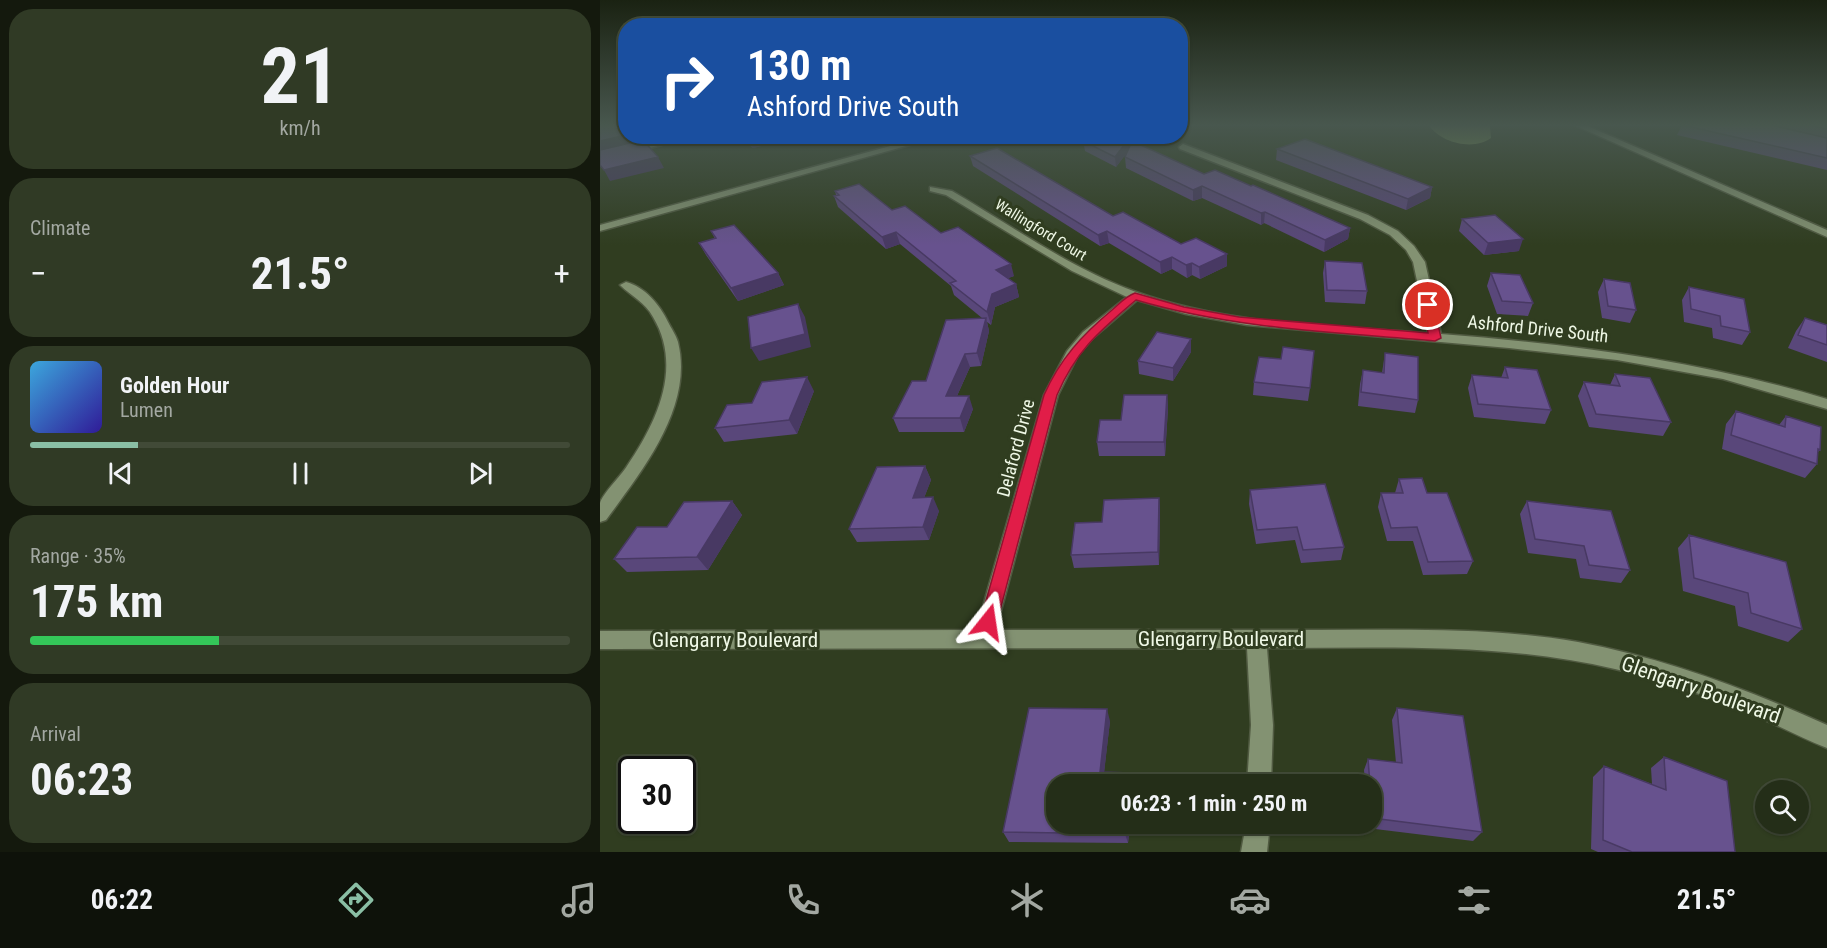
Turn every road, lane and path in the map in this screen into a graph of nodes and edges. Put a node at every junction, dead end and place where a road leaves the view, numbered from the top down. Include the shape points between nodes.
1 (832, 165) edge
2 (1229, 165) edge
3 (1669, 165) edge
4 (933, 189) dead end
5 (600, 228) edge
6 (1827, 234) edge
7 (626, 285) dead end
8 (1135, 296) junction
9 (1435, 338) junction
10 (1827, 404) edge
11 (600, 515) edge
12 (984, 639) junction
13 (1256, 639) junction
14 (600, 640) edge
15 (1827, 737) edge
16 (1260, 774) edge
17 (1256, 834) edge
18 (1254, 852) edge

1 - 5 street
2 - 9 street via 1364,217 1394,233 1419,262
3 - 6 street
4 - 8 street, Wallingford Court via 949,193 1087,274
7 - 11 street via 643,294 667,328 674,354 673,378 665,411 647,450
8 - 9 street, Ashford Drive South via 1239,321
8 - 12 street, Delaford Drive via 1088,335 1055,385
9 - 10 street, Ashford Drive South via 1662,361 1737,377
12 - 13 street, Glengarry Boulevard
12 - 14 street, Glengarry Boulevard
13 - 15 street, Glengarry Boulevard via 1462,639 1542,646 1660,672 1733,696
13 - 16 street via 1262,725
17 - 18 street

